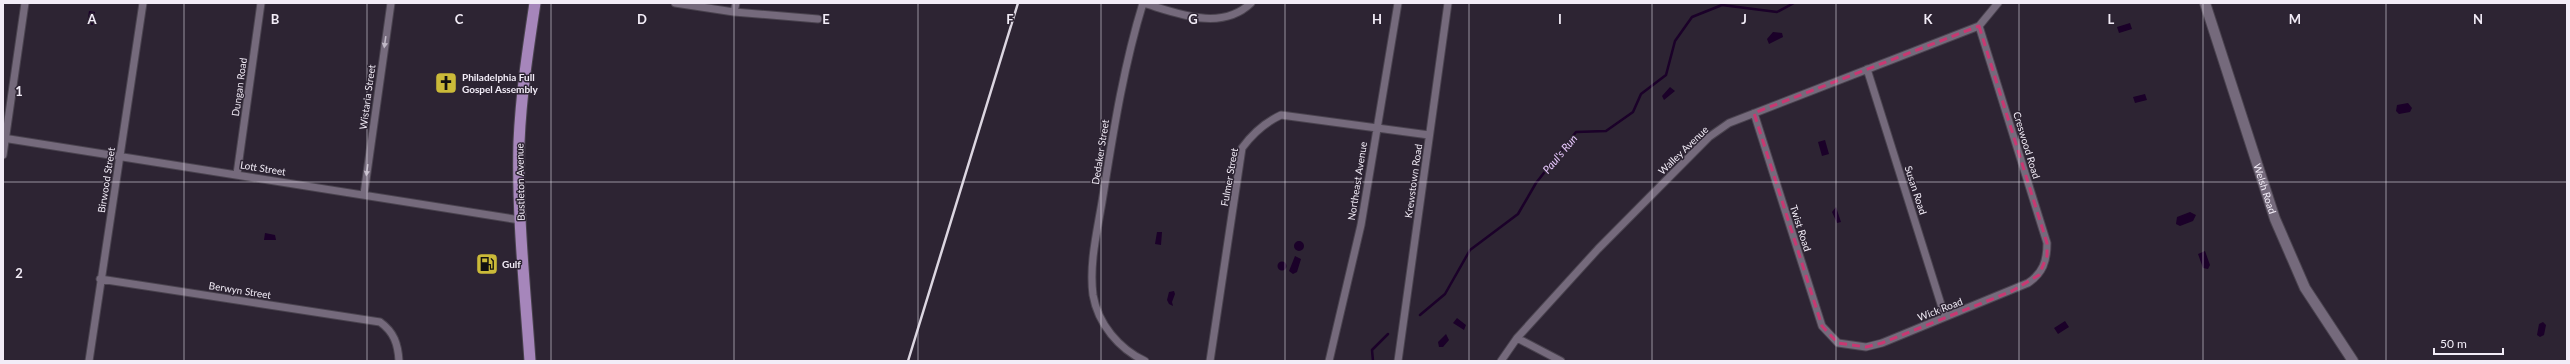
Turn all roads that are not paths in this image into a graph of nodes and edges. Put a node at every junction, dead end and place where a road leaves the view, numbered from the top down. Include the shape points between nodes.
1 (25, 3) edge
2 (143, 3) edge
3 (261, 3) edge
4 (391, 3) edge
5 (535, 3) edge
6 (675, 3) edge
7 (736, 3) edge
8 (1143, 3) edge
9 (1251, 3) edge
10 (1398, 3) edge
11 (1448, 3) edge
12 (1998, 3) edge
13 (2205, 3) edge
14 (734, 12) junction
15 (818, 19) dead end
16 (1980, 26) junction
17 (1867, 69) junction
18 (1754, 113) junction
19 (1376, 127) junction
20 (1429, 135) junction
21 (4, 138) edge
22 (3, 155) edge
23 (120, 158) junction
24 (237, 174) junction
25 (364, 194) junction
26 (520, 220) junction
27 (2042, 270) joint
28 (100, 279) junction
29 (1945, 317) junction
30 (1517, 338) junction
31 (1838, 344) joint
32 (89, 361) edge
33 (399, 361) edge
34 (530, 361) edge
35 (1145, 361) edge
36 (1210, 361) edge
37 (1329, 361) edge
38 (1398, 361) edge
39 (1501, 361) edge
40 (1561, 361) edge
41 (2353, 361) edge

1 - 21 street
2 - 23 street, Birwood Street
3 - 24 street, Dungan Road
4 -> 25 street, Wistaria Street
5 - 26 main road, Bustleton Avenue via 521,114
6 - 14 street
7 - 14 street
8 - 9 street via 1191,16 1221,19
8 - 35 street, Dedaker Street via 1129,48 1120,91 1092,281 1100,320 1133,356
10 - 19 street, Northeast Avenue
11 - 20 street, Krewstown Road
12 - 16 street
13 - 41 main road, Welsh Road via 2274,219 2305,288
14 - 15 street
16 - 17 street, Walley Avenue
16 - 27 street, Creswood Road via 2047,242 2047,256
17 - 18 street, Walley Avenue
17 - 29 street, Susan Road
18 - 30 street, Walley Avenue via 1729,123 1709,137 1598,249
18 - 31 street, Twist Road via 1822,326
19 - 20 street, Fulmer Street
19 - 36 street, Fulmer Street via 1281,115 1260,127 1242,148
19 - 37 street, Northeast Avenue via 1361,226
20 - 38 street, Krewstown Road
21 - 22 street
21 - 23 street, Lott Street
23 - 24 street, Lott Street
23 - 28 street, Birwood Street
24 - 25 street, Lott Street
25 - 26 street, Lott Street
26 - 34 main road, Bustleton Avenue
27 - 29 street, Wick Road via 2039,275 2018,288
28 - 32 street, Birwood Street
28 - 33 street, Berwyn Street via 376,322 388,328 393,334
29 - 31 street, Wick Road via 1866,347
30 - 39 street, Walley Avenue
30 - 40 street

